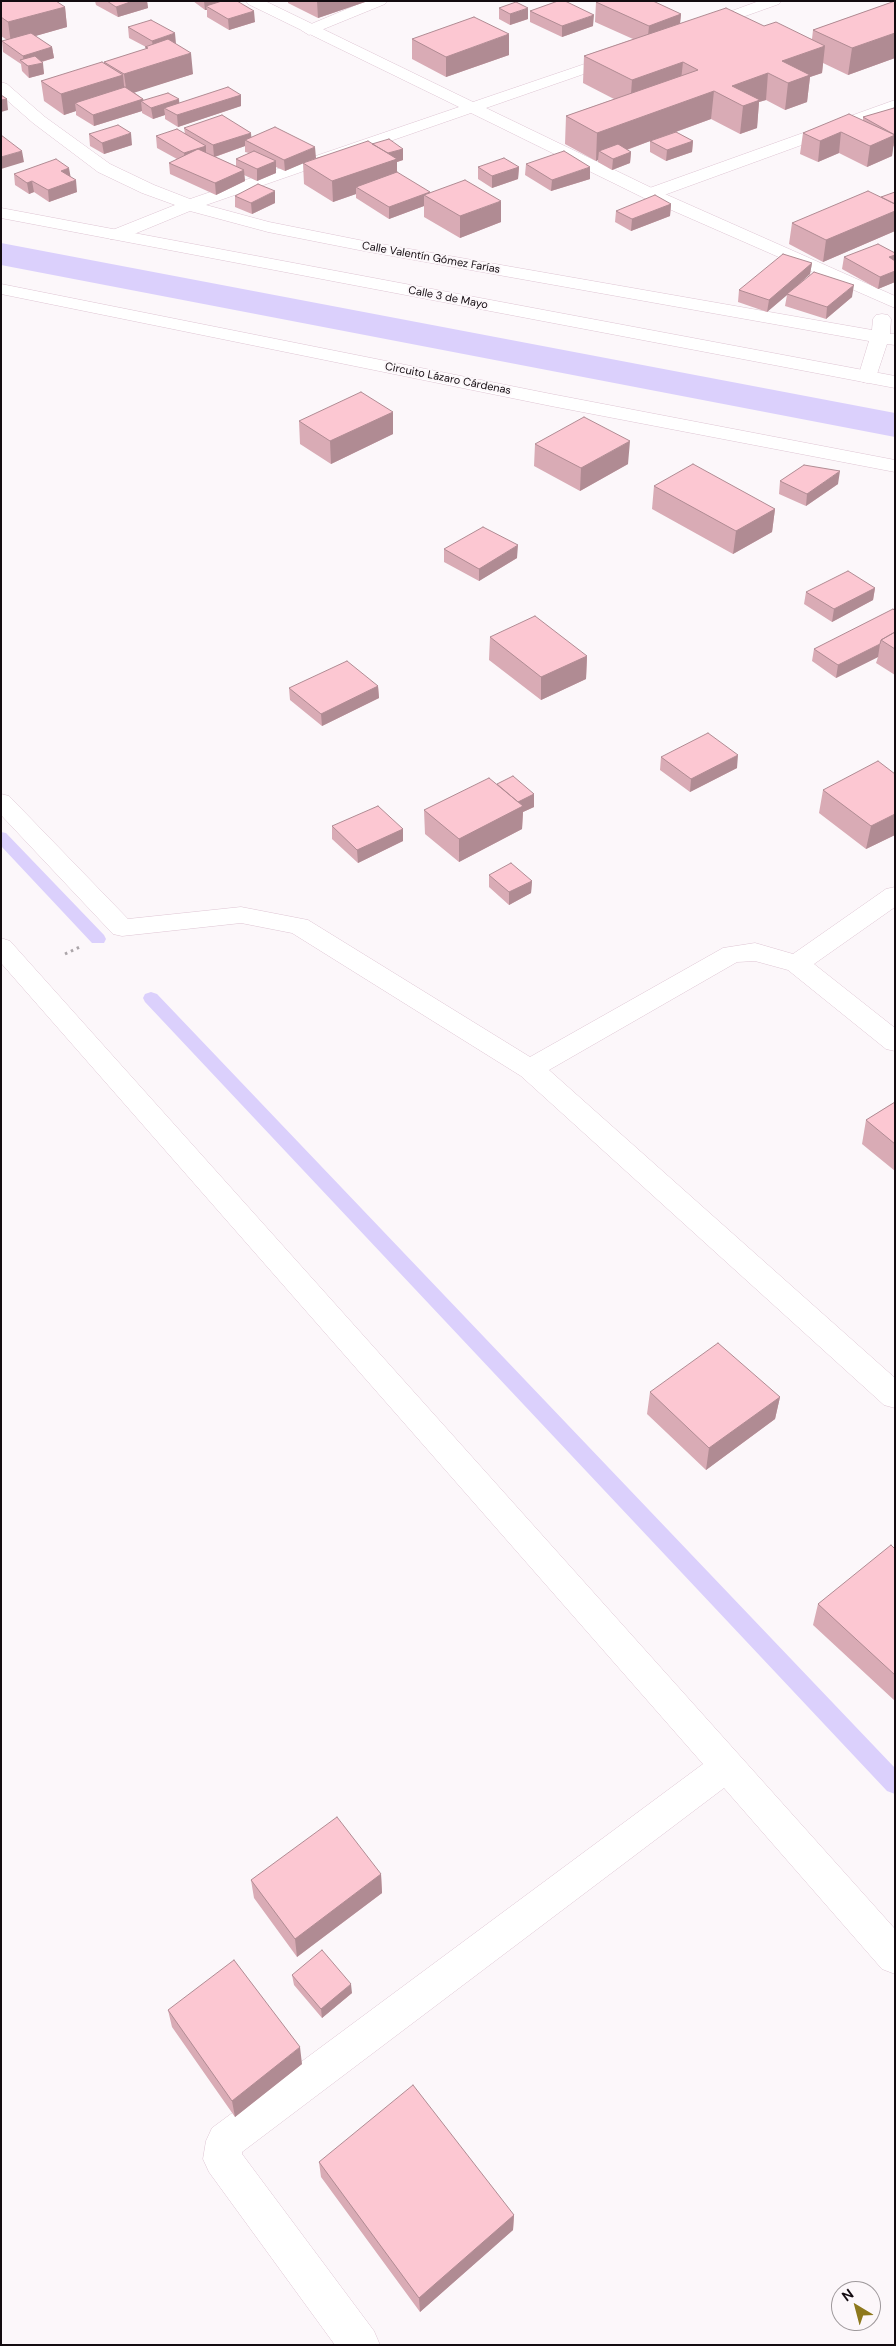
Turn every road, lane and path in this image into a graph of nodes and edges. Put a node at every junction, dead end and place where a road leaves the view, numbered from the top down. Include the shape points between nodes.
1 (253, 1) edge
2 (380, 1) edge
3 (774, 1) edge
4 (309, 30) junction
5 (692, 31) edge
6 (637, 51) edge
7 (1, 87) edge
8 (895, 106) edge
9 (473, 107) junction
10 (650, 194) junction
11 (190, 205) junction
12 (1, 213) edge
13 (116, 235) junction
14 (1, 289) edge
15 (892, 298) edge
16 (887, 339) edge
17 (867, 377) junction
18 (895, 382) edge
19 (895, 466) edge
20 (1, 801) edge
21 (895, 895) edge
22 (1, 947) edge
23 (797, 964) junction
24 (895, 1042) edge
25 (530, 1069) junction
26 (895, 1396) edge
27 (727, 1766) junction
28 (895, 1956) edge
29 (360, 2345) edge

1 - 4 street
2 - 4 street
3 - 5 street
4 - 9 street
6 - 9 street
7 - 11 street, Calle Valentín Gómez Farías via 104,168
8 - 10 street
9 - 10 street
9 - 11 street
10 - 15 street
11 - 13 street
11 - 16 street, Calle Valentín Gómez Farías via 268,227 364,246
12 - 13 street, Calle 3 de Mayo
13 - 17 street, Calle 3 de Mayo
14 - 19 street, Circuito Lázaro Cárdenas
15 - 16 street
16 - 17 street
17 - 18 street, Calle 3 de Mayo
20 - 25 street via 122,928 241,915 299,926
21 - 23 street
22 - 27 street
23 - 24 street
23 - 25 street via 756,952 732,954
25 - 26 street
27 - 28 street
27 - 29 street via 224,2141 222,2159

